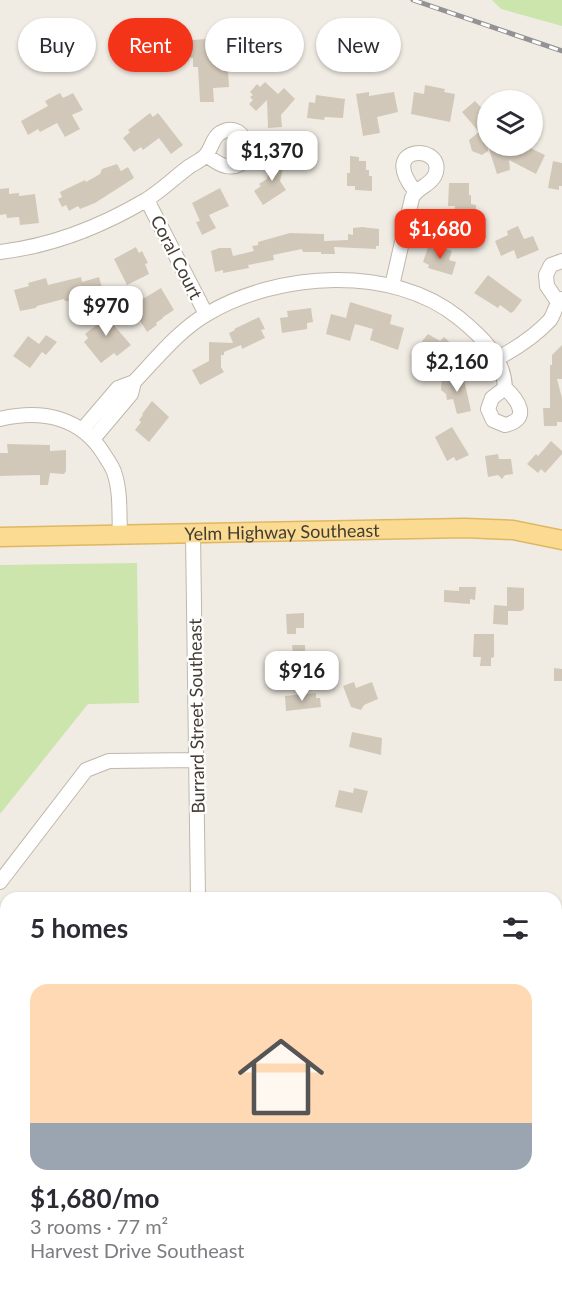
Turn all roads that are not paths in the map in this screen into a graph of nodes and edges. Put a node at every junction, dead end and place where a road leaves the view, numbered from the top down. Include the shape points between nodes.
1 (206, 155) dead end
2 (415, 191) dead end
3 (147, 200) junction
4 (0, 252) edge
5 (562, 261) edge
6 (392, 286) junction
7 (560, 300) edge
8 (206, 314) junction
9 (498, 358) junction
10 (134, 382) junction
11 (505, 388) dead end
12 (0, 419) edge
13 (82, 430) junction
14 (93, 439) junction
15 (193, 534) junction
16 (120, 536) junction
17 (0, 537) edge
18 (562, 540) edge
19 (196, 760) junction
20 (0, 882) edge
21 (198, 892) edge

1 - 3 street
2 - 6 street
3 - 4 street via 75,233
3 - 8 street, Coral Court
5 - 7 street via 551,265 546,275 548,286
6 - 8 street via 316,280 270,289
6 - 9 street via 430,298 452,311
7 - 9 street via 540,331
8 - 10 street
9 - 11 street
10 - 13 street via 118,388
10 - 14 street via 131,394
12 - 13 street via 40,414
13 - 14 street
14 - 16 street via 114,472
15 - 16 main road, Yelm Highway Southeast
15 - 18 main road, Yelm Highway Southeast via 465,528 513,530
15 - 19 street, Burrard Street Southeast
16 - 17 main road, Yelm Highway Southeast
19 - 20 street via 109,761 86,770
19 - 21 street, Burrard Street Southeast

